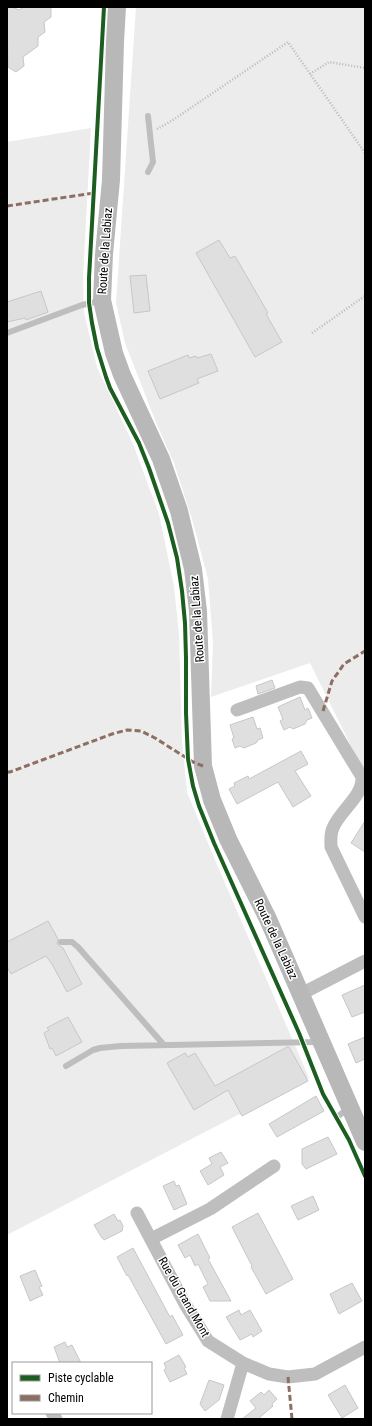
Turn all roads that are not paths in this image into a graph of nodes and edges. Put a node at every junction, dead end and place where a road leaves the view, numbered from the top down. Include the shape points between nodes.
1 (117, 7) edge
2 (148, 116) dead end
3 (148, 172) dead end
4 (102, 300) junction
5 (7, 333) edge
6 (237, 710) dead end
7 (365, 917) edge
8 (62, 942) dead end
9 (365, 961) edge
10 (301, 994) junction
11 (322, 1042) junction
12 (164, 1045) junction
13 (66, 1066) dead end
14 (365, 1142) edge
15 (274, 1166) dead end
16 (137, 1213) dead end
17 (151, 1239) junction
18 (365, 1347) edge
19 (243, 1363) junction
20 (227, 1419) edge

1 - 4 main road, Route de la Labiaz via 111,180
2 - 3 lane via 153,162
4 - 5 lane
4 - 10 main road, Route de la Labiaz via 114,353 161,459 179,511 193,569 198,611 203,766 212,800
6 - 7 street via 300,687 308,688 323,711 362,777 359,791 330,836 331,847
8 - 12 lane via 72,942 78,947
9 - 10 street
10 - 11 main road, Route de la Labiaz
11 - 12 lane
11 - 14 main road, Route de la Labiaz via 343,1112
12 - 13 lane via 100,1048
15 - 17 street via 210,1209
16 - 17 street, Rue du Grand Mont
17 - 19 street, Rue du Grand Mont via 185,1304 208,1341
18 - 19 street, Rue du Grand Mont via 315,1374 288,1378 269,1374
19 - 20 street

